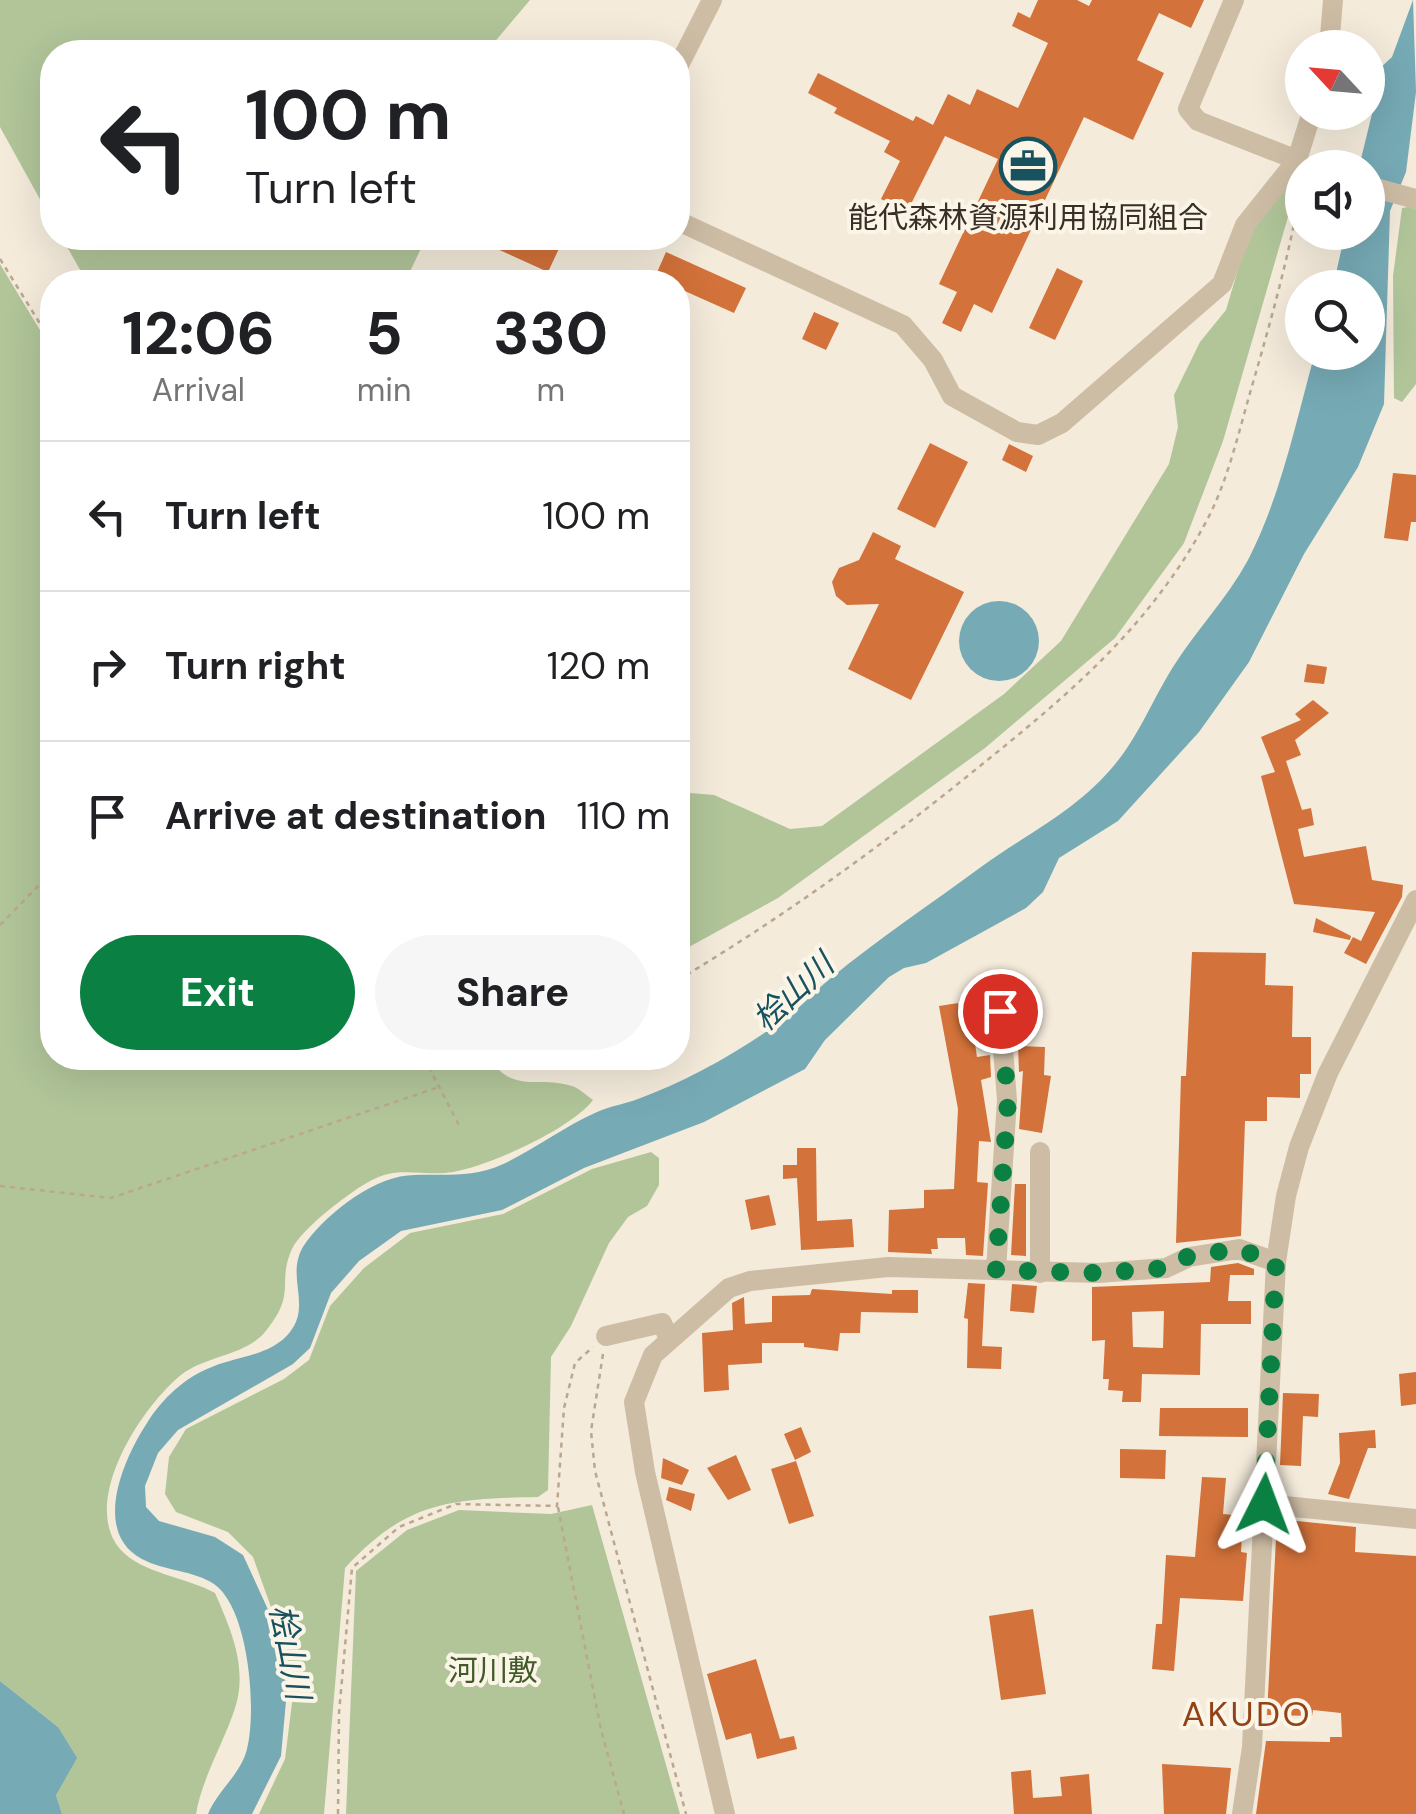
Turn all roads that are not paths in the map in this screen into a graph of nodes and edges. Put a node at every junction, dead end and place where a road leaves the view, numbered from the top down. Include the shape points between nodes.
1 (712, 0) edge
2 (1234, 0) edge
3 (1333, 0) edge
4 (1330, 30) edge
5 (690, 43) edge
6 (1285, 162) edge
7 (1285, 185) edge
8 (1385, 191) edge
9 (1416, 199) edge
10 (690, 226) edge
11 (1416, 900) edge
12 (1000, 1011) dead end
13 (1040, 1152) dead end
14 (1276, 1262) junction
15 (996, 1270) junction
16 (1040, 1272) junction
17 (606, 1336) road end
18 (669, 1339) junction
19 (1264, 1504) junction
20 (1416, 1519) edge
21 (724, 1814) edge
22 (1242, 1814) edge

1 - 5 street
2 - 6 street via 1188,109 1198,121
3 - 4 street
7 - 10 street via 1245,225 1222,284 1062,423 1038,435 1016,432 952,396 903,324
8 - 9 street
11 - 14 street via 1328,1073 1286,1196
12 - 15 street via 1008,1100
13 - 16 street
14 - 16 street via 1238,1249 1189,1256 1166,1268
14 - 19 street
15 - 16 street
15 - 18 street via 888,1267 750,1281 730,1288
17 - 18 street via 662,1323
18 - 21 street via 653,1355 634,1402 644,1472
19 - 20 street
19 - 22 street via 1252,1747

